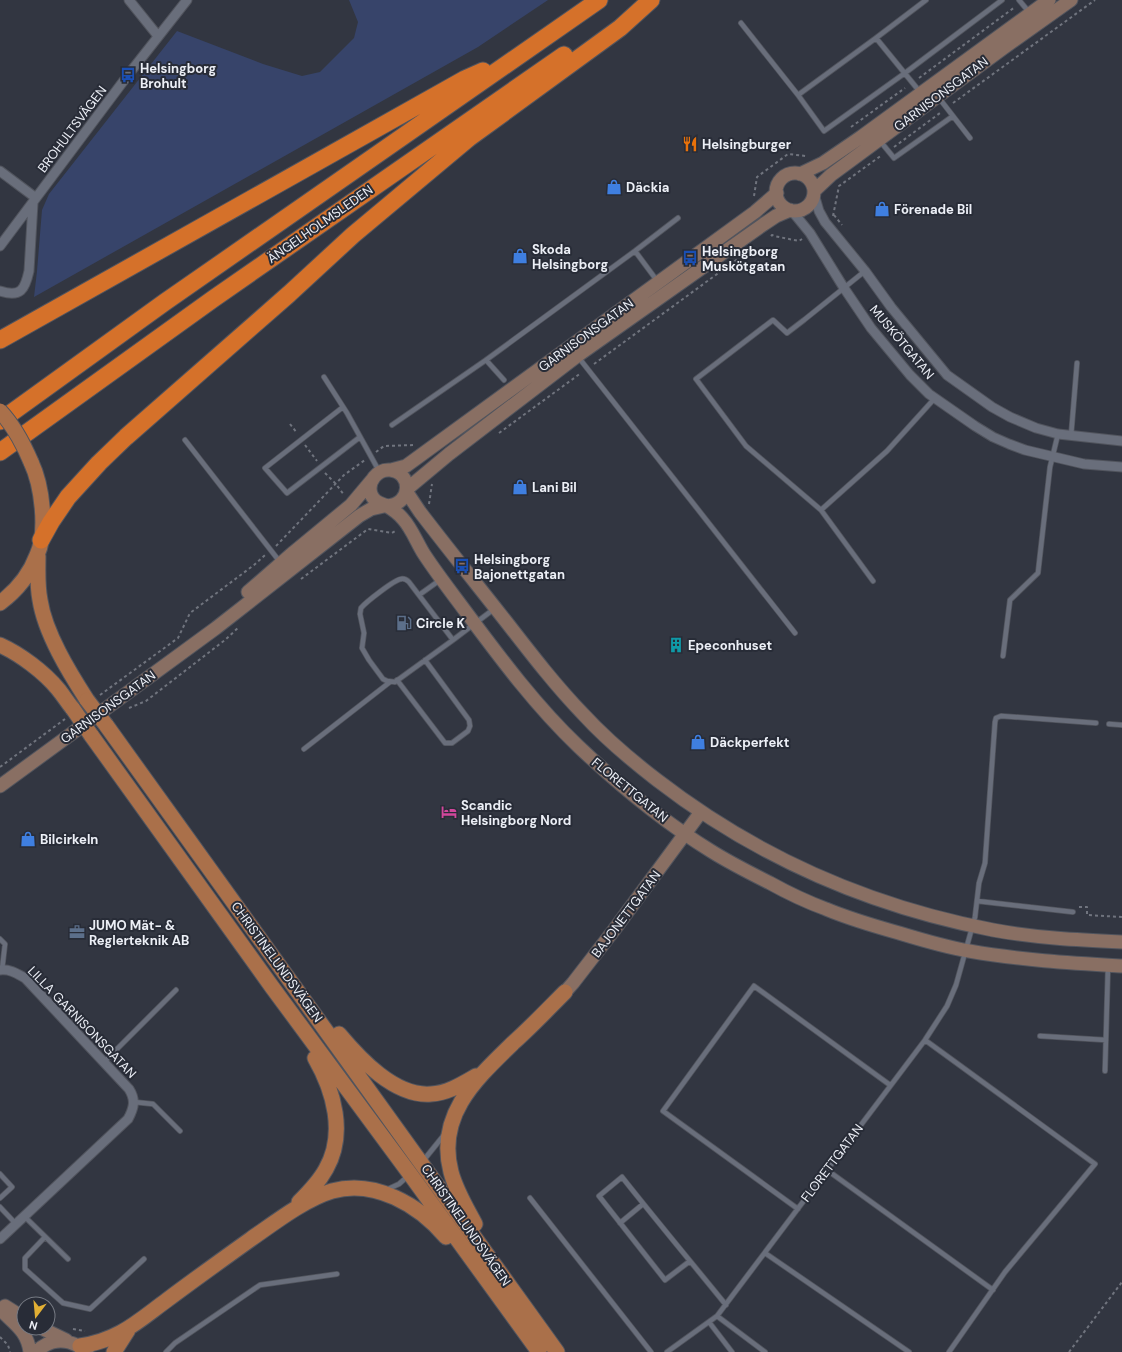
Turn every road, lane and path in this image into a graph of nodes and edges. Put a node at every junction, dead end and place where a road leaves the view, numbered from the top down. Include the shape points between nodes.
1 (129, 0) edge
2 (187, 0) edge
3 (599, 0) edge
4 (643, 0) edge
5 (651, 0) edge
6 (926, 0) edge
7 (1001, 0) edge
8 (1071, 0) edge
9 (1095, 0) edge
10 (1021, 1) edge
11 (1038, 6) edge
12 (742, 23) dead end
13 (158, 36) junction
14 (876, 38) junction
15 (533, 46) junction
16 (905, 73) junction
17 (913, 82) junction
18 (921, 93) junction
19 (798, 95) junction
20 (938, 96) junction
21 (947, 108) junction
22 (953, 116) junction
23 (846, 131) dead end
24 (970, 138) dead end
25 (879, 140) junction
26 (888, 151) junction
27 (810, 157) dead end
28 (0, 171) edge
29 (800, 174) junction
30 (777, 193) junction
31 (814, 193) junction
32 (754, 198) dead end
33 (35, 201) junction
34 (791, 211) junction
35 (834, 215) junction
36 (678, 218) dead end
37 (825, 222) junction
38 (844, 227) dead end
39 (810, 233) junction
40 (766, 239) dead end
41 (0, 246) edge
42 (635, 251) junction
43 (742, 256) dead end
44 (865, 271) junction
45 (658, 282) junction
46 (844, 288) junction
47 (0, 291) edge
48 (0, 340) edge
49 (577, 356) junction
50 (486, 360) junction
51 (1077, 363) dead end
52 (587, 369) junction
53 (324, 377) dead end
54 (504, 380) dead end
55 (935, 398) junction
56 (343, 407) junction
57 (0, 411) edge
58 (0, 421) edge
59 (290, 424) dead end
60 (392, 425) dead end
61 (1058, 434) junction
62 (496, 435) dead end
63 (1071, 436) junction
64 (360, 437) junction
65 (184, 440) dead end
66 (301, 440) junction
67 (1122, 441) edge
68 (418, 443) dead end
69 (0, 452) edge
70 (371, 456) junction
71 (1052, 457) junction
72 (321, 467) junction
73 (1122, 467) edge
74 (381, 474) junction
75 (433, 481) dead end
76 (336, 484) junction
77 (407, 490) junction
78 (385, 506) junction
79 (821, 510) junction
80 (420, 512) junction
81 (406, 523) junction
82 (39, 548) junction
83 (271, 550) junction
84 (281, 563) junction
85 (301, 579) dead end
86 (441, 579) junction
87 (873, 581) dead end
88 (419, 594) junction
89 (0, 603) edge
90 (496, 608) junction
91 (474, 624) junction
92 (242, 625) dead end
93 (216, 628) junction
94 (795, 633) dead end
95 (453, 640) junction
96 (171, 643) dead end
97 (0, 645) edge
98 (1003, 656) dead end
99 (425, 660) junction
100 (397, 680) junction
101 (390, 682) junction
102 (124, 710) dead end
103 (1096, 723) dead end
104 (1109, 724) dead end
105 (1122, 725) edge
106 (304, 749) dead end
107 (0, 786) edge
108 (701, 812) junction
109 (686, 834) junction
110 (977, 901) junction
111 (1073, 912) dead end
112 (972, 926) junction
113 (257, 935) junction
114 (0, 939) edge
115 (1122, 942) edge
116 (965, 951) junction
117 (1108, 965) junction
118 (1122, 966) edge
119 (1, 970) edge
120 (272, 987) junction
121 (176, 990) dead end
122 (565, 992) joint
123 (1040, 1036) dead end
124 (924, 1040) junction
125 (1106, 1040) junction
126 (104, 1062) junction
127 (484, 1071) junction
128 (1105, 1071) dead end
129 (890, 1085) junction
130 (134, 1102) junction
131 (451, 1126) junction
132 (180, 1131) dead end
133 (421, 1163) junction
134 (827, 1170) junction
135 (0, 1174) edge
136 (410, 1174) junction
137 (379, 1192) junction
138 (0, 1198) edge
139 (530, 1198) dead end
140 (644, 1204) junction
141 (0, 1207) edge
142 (798, 1209) junction
143 (24, 1216) junction
144 (283, 1217) junction
145 (620, 1223) junction
146 (16, 1224) junction
147 (45, 1237) junction
148 (0, 1239) edge
149 (765, 1253) junction
150 (68, 1259) dead end
151 (144, 1259) dead end
152 (690, 1261) junction
153 (337, 1274) dead end
154 (1122, 1282) edge
155 (512, 1290) junction
156 (993, 1290) junction
157 (0, 1303) edge
158 (726, 1305) junction
159 (0, 1308) edge
160 (16, 1313) edge
161 (717, 1316) junction
162 (709, 1322) junction
163 (130, 1328) junction
164 (56, 1335) edge
165 (0, 1337) edge
166 (534, 1346) edge
167 (80, 1347) edge
168 (10, 1352) edge
169 (30, 1352) edge
170 (36, 1352) edge
171 (114, 1352) edge
172 (166, 1352) edge
173 (557, 1352) edge
174 (651, 1352) edge
175 (667, 1352) edge
176 (732, 1352) edge
177 (765, 1352) edge
178 (909, 1352) edge
179 (949, 1352) edge
180 (1069, 1352) edge

1 - 13 street
2 - 13 street, BROHULTSVÄGEN
3 - 15 highway, ÄNGELHOLMSLEDEN
4 - 69 highway, ÄNGELHOLMSLEDEN via 213,299
5 - 82 highway via 620,28 469,138 353,235 131,432 68,497 51,522
6 - 14 lane
7 - 16 lane
8 - 20 street, GARNISONSGATAN
9 - 21 path
10 - 11 lane
10 - 17 path
11 - 18 street, GARNISONSGATAN
12 - 19 lane
13 - 33 street, BROHULTSVÄGEN
14 - 16 lane
14 - 19 lane
15 - 48 highway via 465,79
15 - 58 highway, ÄNGELHOLMSLEDEN via 165,302
16 - 17 lane
16 - 19 lane via 824,131
17 - 18 lane
17 - 23 path
18 - 29 street, GARNISONSGATAN via 823,163
20 - 21 lane
20 - 25 street, GARNISONSGATAN
21 - 22 lane
21 - 26 path
22 - 24 lane
22 - 26 lane via 894,158
25 - 26 lane
25 - 31 street, GARNISONSGATAN via 831,175
26 - 35 path via 839,186
27 - 32 path via 788,154 757,177
28 - 33 street
29 - 30 street, GARNISONSGATAN via 784,178 777,187
29 - 31 street via 808,179
30 - 34 street via 779,202
30 - 45 street, GARNISONSGATAN via 756,212
31 - 34 street, GARNISONSGATAN via 807,207
31 - 37 street, MUSKÖTGATAN
33 - 41 street, BROHULTSVÄGEN
33 - 47 street via 27,280 17,294
34 - 39 street, MUSKÖTGATAN
34 - 49 street, GARNISONSGATAN via 776,216 764,224
35 - 37 path
35 - 38 path
36 - 42 lane
37 - 44 street, MUSKÖTGATAN
39 - 40 path via 799,241 772,235
39 - 46 street, MUSKÖTGATAN
42 - 45 lane
42 - 50 lane
43 - 52 path
44 - 46 lane
44 - 61 street, MUSKÖTGATAN via 947,375 1010,417
45 - 74 street, GARNISONSGATAN via 406,466
46 - 55 street, MUSKÖTGATAN via 871,328 910,375
46 - 79 lane via 786,333 773,320 696,379 746,446
49 - 52 lane
49 - 77 street, GARNISONSGATAN via 449,454
50 - 54 lane
50 - 60 lane
51 - 63 lane
52 - 62 path
52 - 94 lane
53 - 56 lane
55 - 71 street, MUSKÖTGATAN via 992,437
55 - 79 lane via 887,451
56 - 64 lane
56 - 66 lane
57 - 82 main road, CHRISTINELUNDSVÄGEN, bridge via 18,434 38,481 42,522
59 - 66 path
61 - 63 street, MUSKÖTGATAN
61 - 71 lane
63 - 67 street, MUSKÖTGATAN
64 - 70 lane
64 - 72 lane
65 - 83 lane
66 - 72 path
66 - 72 lane via 265,468 287,493
68 - 70 path via 384,446
70 - 74 lane
70 - 76 path via 344,475
71 - 73 street, MUSKÖTGATAN via 1084,464
71 - 98 lane via 1038,572 1010,600
72 - 76 path
74 - 77 street via 398,473 404,478
74 - 78 street via 371,485 372,495 377,502
74 - 84 street, GARNISONSGATAN via 350,505
75 - 80 path via 429,505
76 - 83 path
77 - 78 street, GARNISONSGATAN via 402,501 393,506
77 - 80 street, FLORETTGATAN
78 - 81 street, FLORETTGATAN
78 - 93 street, GARNISONSGATAN via 371,509 359,516
79 - 87 lane
80 - 90 street, FLORETTGATAN
81 - 85 path via 392,533 368,529
81 - 86 street, FLORETTGATAN
82 - 89 main road via 24,578
82 - 113 main road, CHRISTINELUNDSVÄGEN, bridge via 38,584 43,615 77,683
83 - 84 lane
83 - 96 path via 190,613 178,638
84 - 93 street, GARNISONSGATAN via 248,592
86 - 88 lane
86 - 91 street, FLORETTGATAN
88 - 95 lane
88 - 101 lane via 408,580 400,579 361,608 364,652 383,679
90 - 91 lane
90 - 108 street, FLORETTGATAN via 541,666 598,730
91 - 95 lane
91 - 109 street, FLORETTGATAN via 517,680 577,745 623,787
92 - 102 path via 146,701
93 - 107 street, GARNISONSGATAN
95 - 99 lane
97 - 120 main road, CHRISTINELUNDSVÄGEN, bridge via 43,674 58,689
99 - 100 lane
99 - 100 lane via 469,720 470,729 463,735 449,744 442,741
100 - 101 lane
101 - 106 lane
103 - 110 lane via 1001,716 996,718 985,863
104 - 105 lane
108 - 109 street, BAJONETTGATAN
108 - 112 street, FLORETTGATAN via 761,849 840,886 926,915
109 - 116 street, FLORETTGATAN via 738,867 824,909
109 - 122 street, BAJONETTGATAN
110 - 111 lane
110 - 112 lane
112 - 115 street, FLORETTGATAN via 1040,937
112 - 116 lane, FLORETTGATAN
113 - 127 main road via 351,1048 378,1074 406,1090 432,1094 458,1086
113 - 133 main road, CHRISTINELUNDSVÄGEN
114 - 119 lane via 5,944
116 - 117 street, FLORETTGATAN via 1032,960
116 - 124 lane, FLORETTGATAN via 956,985 947,1006
117 - 118 street, FLORETTGATAN
117 - 125 lane
119 - 126 street, LILLA GARNISONSGATAN via 16,972 25,978
120 - 136 main road, CHRISTINELUNDSVÄGEN
120 - 144 main road via 327,1080 335,1111 336,1128 333,1149 326,1169 308,1193
121 - 126 lane
122 - 127 main road
123 - 125 lane
124 - 129 lane, FLORETTGATAN
124 - 156 lane via 1096,1164 1005,1272
125 - 128 lane
126 - 130 street, LILLA GARNISONSGATAN via 129,1089
127 - 131 main road via 461,1101
129 - 134 lane, FLORETTGATAN
129 - 142 lane via 754,986 663,1111
130 - 132 lane via 153,1104
130 - 143 street via 128,1119
131 - 133 lane
131 - 155 main road via 448,1143 449,1162 457,1189
133 - 136 lane
133 - 155 main road, CHRISTINELUNDSVÄGEN
134 - 142 lane, FLORETTGATAN
134 - 156 lane
135 - 138 lane via 12,1187
136 - 137 lane via 394,1187
136 - 166 main road, CHRISTINELUNDSVÄGEN
137 - 144 main road via 350,1188 331,1192
137 - 166 main road via 404,1202 439,1229
139 - 174 lane
140 - 145 lane
140 - 145 lane via 622,1177 599,1196
140 - 152 lane
141 - 146 lane
142 - 149 lane, FLORETTGATAN
143 - 146 street
143 - 147 lane
144 - 163 main road
145 - 152 lane via 664,1280
146 - 148 street
147 - 150 lane
147 - 151 lane via 26,1258 25,1269 63,1303 90,1308
149 - 158 lane, FLORETTGATAN
149 - 178 lane
152 - 158 lane
153 - 172 lane via 260,1285 175,1343
154 - 180 path
155 - 173 main road, CHRISTINELUNDSVÄGEN
156 - 179 lane
157 - 160 street
158 - 161 lane, FLORETTGATAN
159 - 169 street via 25,1335
161 - 162 lane, FLORETTGATAN
161 - 177 lane
162 - 175 lane, FLORETTGATAN
162 - 176 lane
163 - 167 main road via 108,1340
163 - 171 main road
164 - 167 street
165 - 168 path via 8,1345
167 - 170 street via 65,1341 56,1341 48,1343

